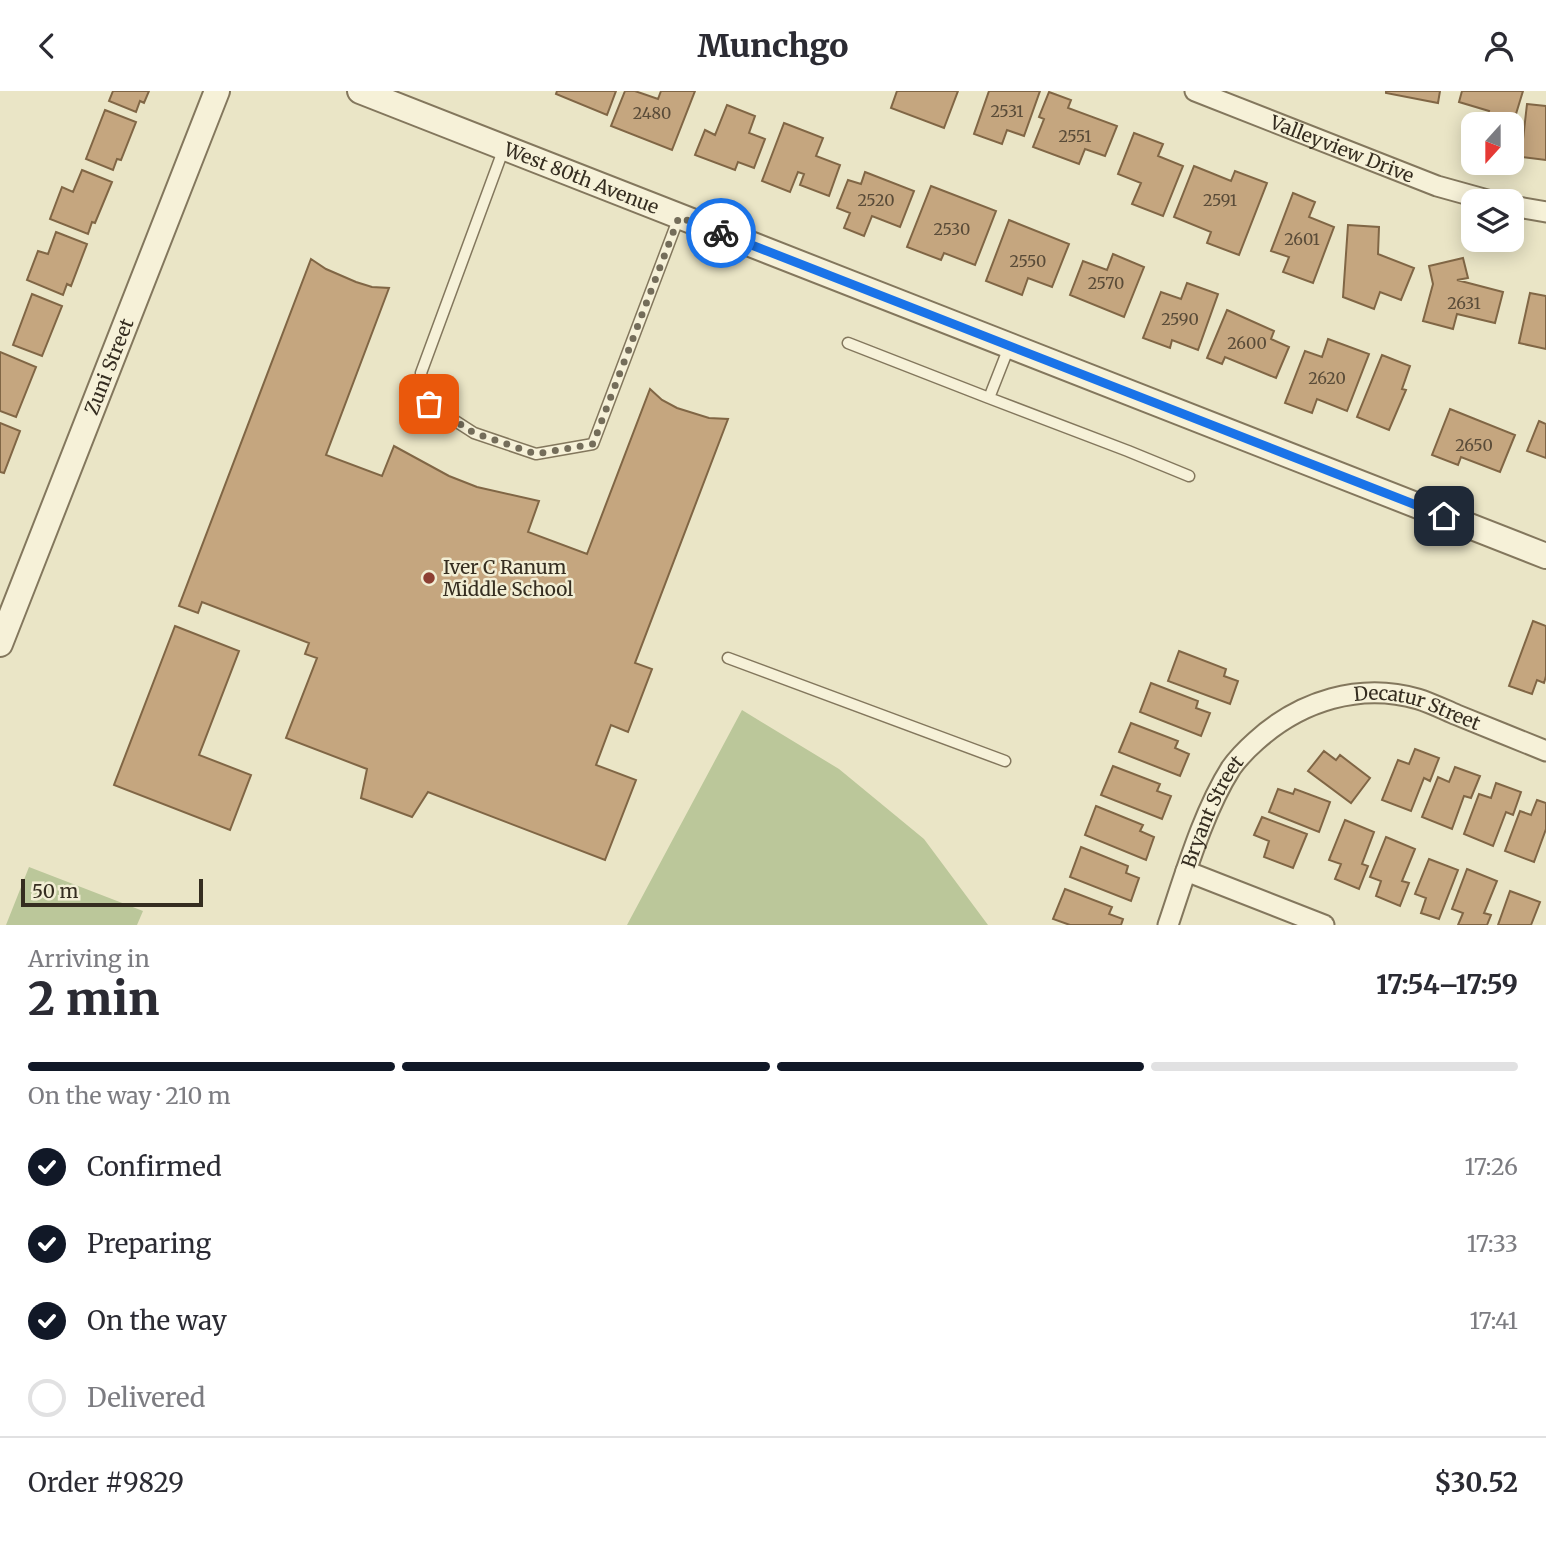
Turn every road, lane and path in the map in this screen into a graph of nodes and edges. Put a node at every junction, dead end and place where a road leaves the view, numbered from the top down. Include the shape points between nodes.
1 (217, 91) edge
2 (360, 91) edge
3 (1195, 91) edge
4 (504, 148) junction
5 (1461, 193) edge
6 (1524, 207) edge
7 (1546, 212) edge
8 (679, 217) junction
9 (848, 343) dead end
10 (1009, 346) junction
11 (989, 398) junction
12 (1189, 476) dead end
13 (1546, 557) edge
14 (0, 644) edge
15 (728, 658) dead end
16 (1287, 718) joint
17 (1546, 751) edge
18 (1005, 761) dead end
19 (1186, 871) junction
20 (1168, 925) edge
21 (1324, 925) edge

1 - 14 street, Zuni Street
2 - 4 street, West 80th Avenue
3 - 5 street, Valleyview Drive
4 - 8 street, West 80th Avenue
4 - 8 lane via 421,373 429,404 474,433 536,454 593,444
6 - 7 street
8 - 10 street, West 80th Avenue
9 - 11 lane
10 - 11 lane
10 - 13 street, West 80th Avenue
11 - 12 lane
15 - 18 lane
16 - 17 street, Decatur Street via 1326,699 1386,693 1418,699
16 - 19 street, Bryant Street via 1269,729 1232,767
19 - 20 street, Bryant Street
19 - 21 street

